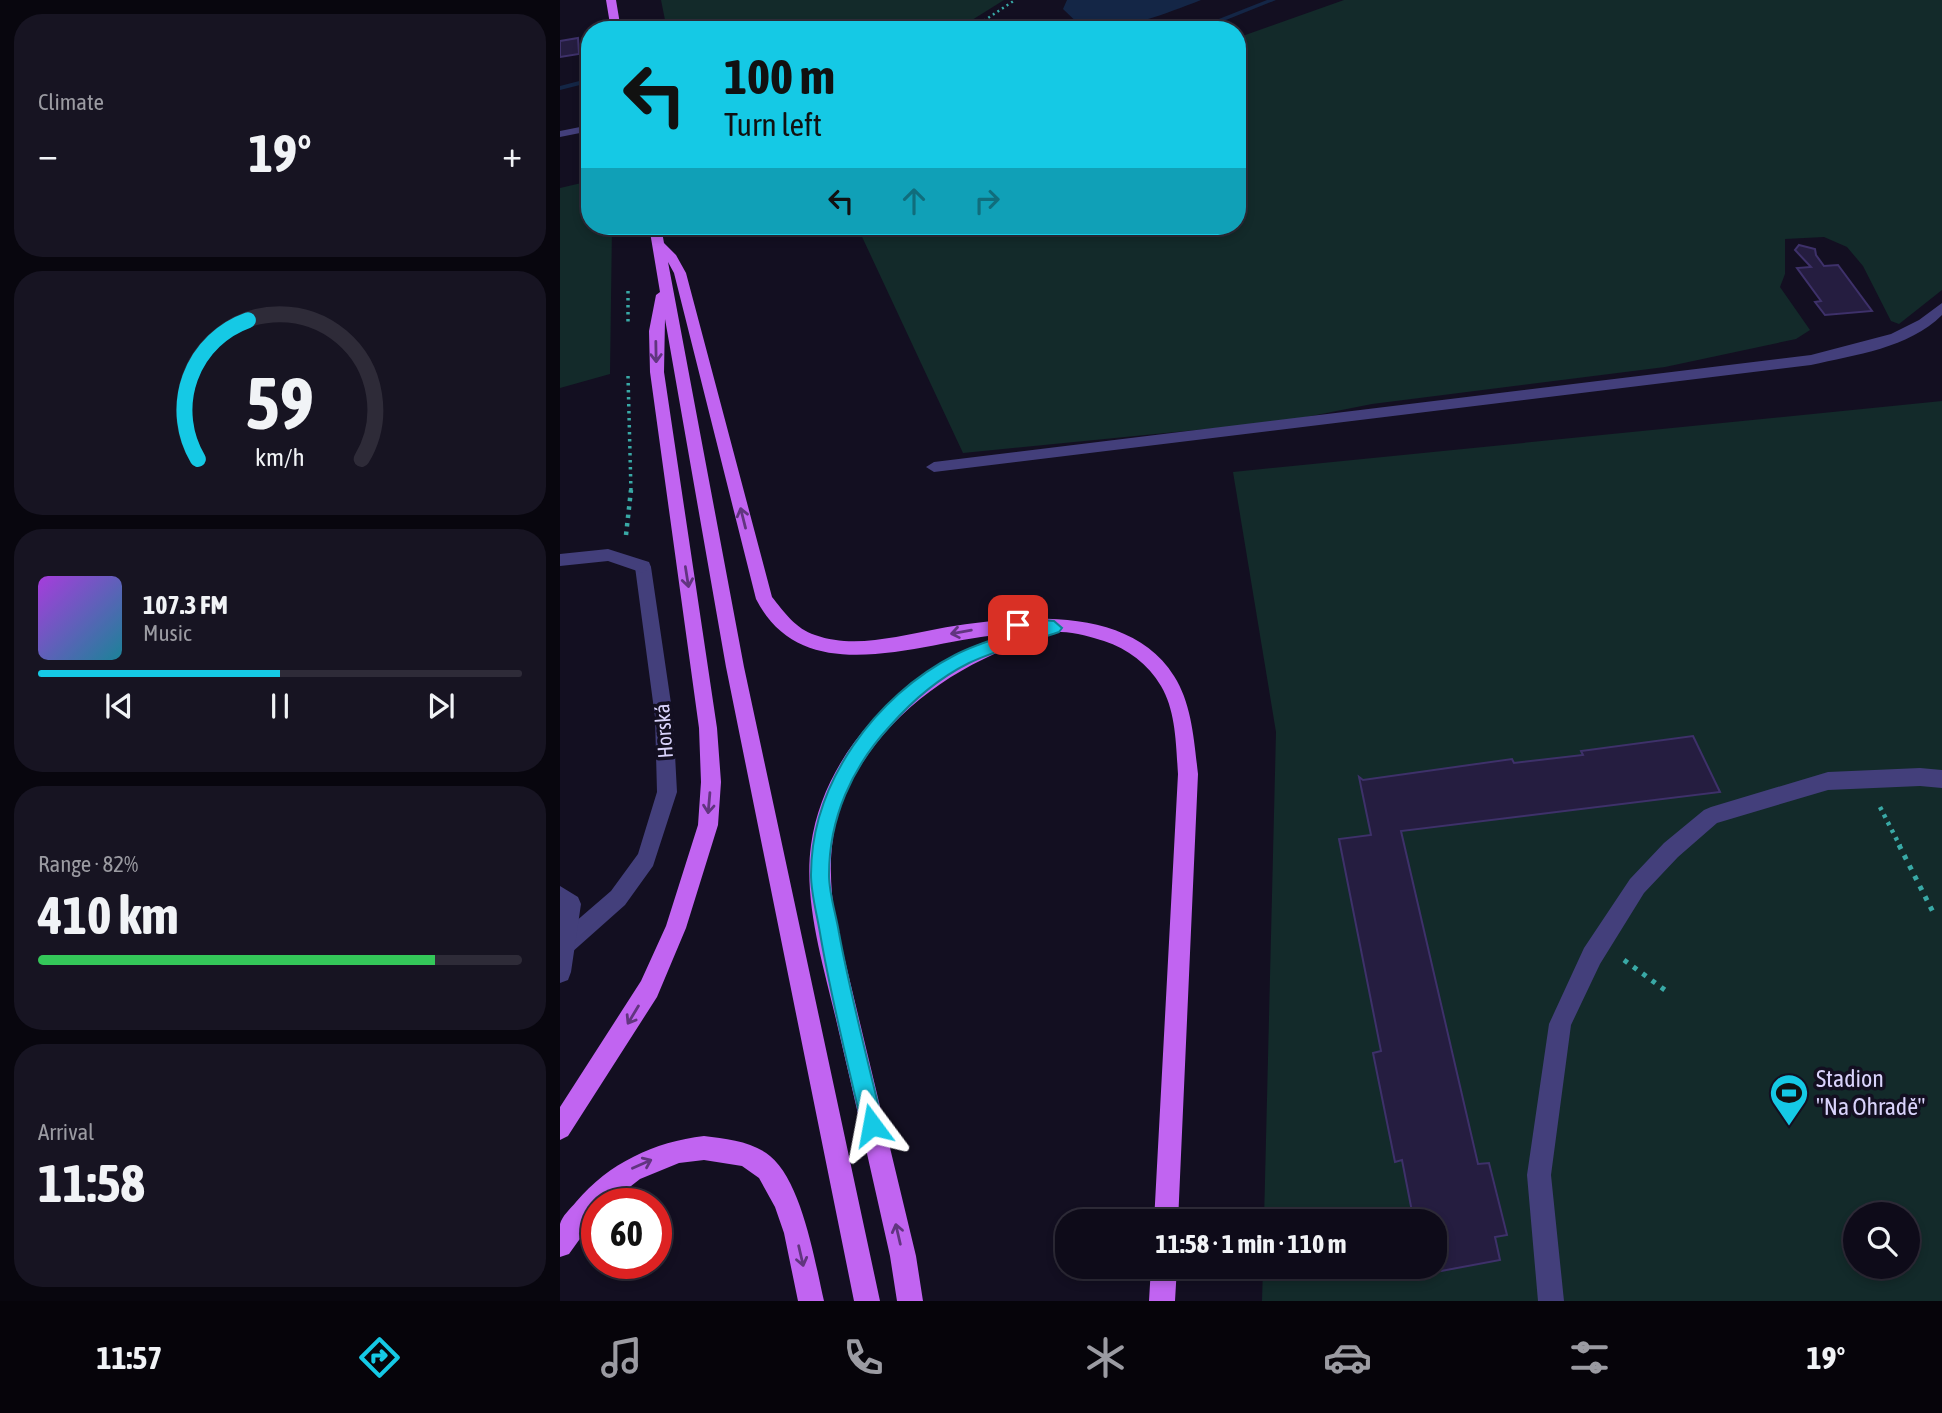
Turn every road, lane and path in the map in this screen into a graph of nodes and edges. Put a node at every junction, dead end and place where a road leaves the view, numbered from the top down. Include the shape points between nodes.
1 (611, 0) edge
2 (1015, 0) edge
3 (614, 21) edge
4 (984, 21) edge
5 (581, 130) edge
6 (560, 134) edge
7 (656, 235) edge
8 (658, 244) junction
9 (665, 284) junction
10 (628, 291) dead end
11 (1942, 307) edge
12 (628, 329) dead end
13 (628, 368) dead end
14 (934, 467) dead end
15 (626, 536) dead end
16 (560, 560) edge
17 (1054, 628) junction
18 (1866, 779) junction
19 (1942, 779) edge
20 (560, 896) edge
21 (1933, 912) dead end
22 (1601, 943) junction
23 (564, 946) junction
24 (560, 972) edge
25 (1669, 993) dead end
26 (560, 1128) edge
27 (1167, 1209) edge
28 (560, 1245) edge
29 (1163, 1279) edge
30 (811, 1301) edge
31 (867, 1301) edge
32 (909, 1301) edge
33 (1162, 1301) edge
34 (1551, 1301) edge

1 - 3 main road
2 - 4 path
5 - 6 street
7 - 8 main road
8 - 9 main road
17 -> 8 main road via 981,628 858,648 810,641 785,626 764,599 680,273
9 -> 26 main road via 656,331 657,373 708,728 708,825 676,928 649,989
9 - 31 main road via 735,667
10 - 12 path
11 - 14 street via 1922,325 1896,336 1811,360
13 - 15 path via 632,480
16 - 23 street, Horská via 608,555 643,567 664,717 667,792 658,827 639,869 618,898
17 - 27 main road via 1099,631 1137,647 1154,661 1177,703 1185,738 1188,774
32 -> 17 main road via 903,1256 836,968 820,876 824,836 849,766 899,704 961,659
18 - 19 street
18 - 21 path
18 - 22 street via 1828,780 1711,816 1637,886
20 - 23 street via 571,904
22 - 25 path
22 - 34 street via 1560,1024 1548,1098 1539,1175
23 - 24 street
28 -> 30 main road via 593,1201 627,1171 667,1153 706,1145 737,1152 766,1168 791,1210
29 - 33 main road

